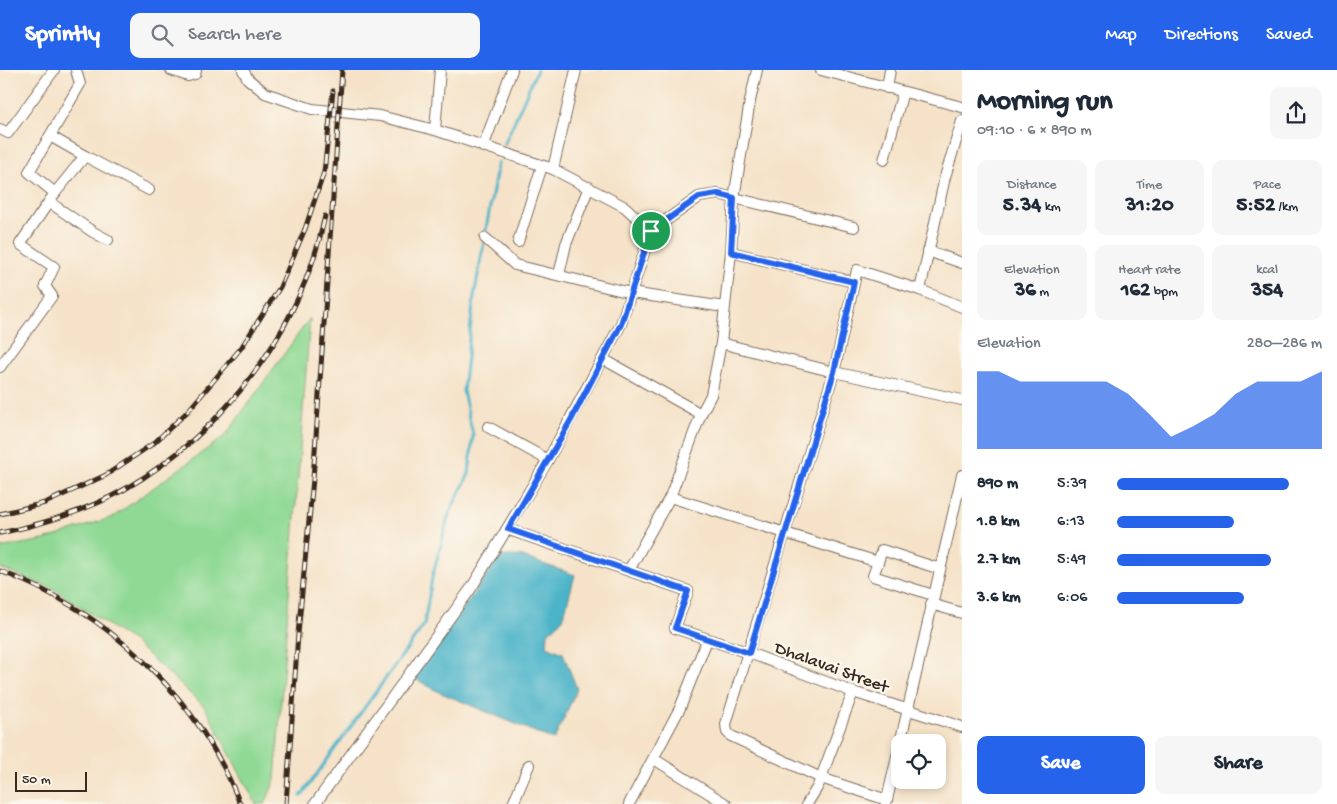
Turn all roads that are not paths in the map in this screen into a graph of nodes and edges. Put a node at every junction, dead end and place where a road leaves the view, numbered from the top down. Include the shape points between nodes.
1 (54, 70) edge
2 (75, 70) edge
3 (171, 70) edge
4 (196, 70) edge
5 (243, 70) edge
6 (440, 70) edge
7 (512, 70) edge
8 (576, 70) edge
9 (757, 70) edge
10 (821, 70) edge
11 (890, 70) edge
12 (887, 88) junction
13 (903, 92) junction
14 (962, 107) edge
15 (962, 121) edge
16 (0, 129) edge
17 (435, 130) junction
18 (50, 136) junction
19 (483, 147) junction
20 (85, 156) junction
21 (884, 160) dead end
22 (542, 166) junction
23 (553, 169) junction
24 (589, 187) junction
25 (149, 190) dead end
26 (55, 193) junction
27 (734, 198) junction
28 (49, 202) junction
29 (854, 227) dead end
30 (651, 231) junction
31 (485, 238) dead end
32 (108, 240) dead end
33 (518, 242) dead end
34 (928, 251) junction
35 (731, 252) junction
36 (962, 262) edge
37 (559, 275) junction
38 (854, 282) junction
39 (920, 290) junction
40 (631, 293) junction
41 (724, 306) junction
42 (962, 307) edge
43 (721, 343) junction
44 (603, 359) junction
45 (0, 367) edge
46 (834, 372) junction
47 (962, 400) edge
48 (701, 414) junction
49 (488, 427) dead end
50 (548, 460) junction
51 (962, 476) edge
52 (960, 491) edge
53 (670, 497) junction
54 (508, 529) junction
55 (784, 533) junction
56 (878, 562) junction
57 (940, 569) junction
58 (629, 570) junction
59 (932, 600) junction
60 (962, 613) edge
61 (707, 640) junction
62 (749, 653) junction
63 (853, 692) junction
64 (906, 709) junction
65 (962, 727) edge
66 (654, 759) junction
67 (529, 765) dead end
68 (821, 778) junction
69 (886, 802) edge
70 (315, 804) edge
71 (513, 804) edge
72 (628, 804) edge
73 (726, 804) edge
74 (807, 804) edge

1 - 16 street via 8,133
2 - 18 street via 80,84
3 - 4 street via 188,76 195,74
5 - 17 street via 248,79 265,93 312,109 380,116
6 - 17 street
7 - 19 street
8 - 23 street
9 - 27 street
10 - 12 street
11 - 12 street
12 - 13 street
13 - 14 street
13 - 21 street
15 - 34 street
17 - 19 street
18 - 20 street
18 - 26 street via 29,172
19 - 22 street
20 - 25 street
20 - 26 street
22 - 23 street
22 - 33 street
23 - 24 street
24 - 30 street via 625,207
24 - 37 street via 566,244
26 - 28 street
27 - 29 street
27 - 30 street via 718,194 699,197
27 - 35 street
28 - 32 street
28 - 45 street via 20,244 54,267 45,286 52,296
30 - 40 street
31 - 37 street via 515,265
34 - 36 street
34 - 39 street
35 - 38 street
35 - 41 street
37 - 40 street
38 - 39 street via 857,270
38 - 46 street
39 - 42 street
40 - 41 street
40 - 44 street via 621,324
41 - 43 street
43 - 46 street
43 - 48 street via 711,395
44 - 48 street
44 - 50 street
46 - 47 street
46 - 55 street
48 - 53 street
49 - 50 street
50 - 54 street
51 - 52 street
52 - 57 street
53 - 55 street
53 - 58 street
54 - 58 street
54 - 70 street via 472,587
55 - 56 street
55 - 62 street
56 - 57 street via 882,550
56 - 59 street via 874,576
57 - 59 street
58 - 61 street, Dhalavai Street via 688,591 675,628
59 - 60 street
59 - 64 street
61 - 62 street, Dhalavai Street
61 - 66 street via 690,685
62 - 63 street, Dhalavai Street
62 - 68 street via 726,724 727,732
63 - 64 street, Dhalavai Street
63 - 68 street
64 - 65 street, Dhalavai Street
64 - 69 street
66 - 72 street
66 - 73 street
67 - 71 street
68 - 69 street
68 - 74 street

